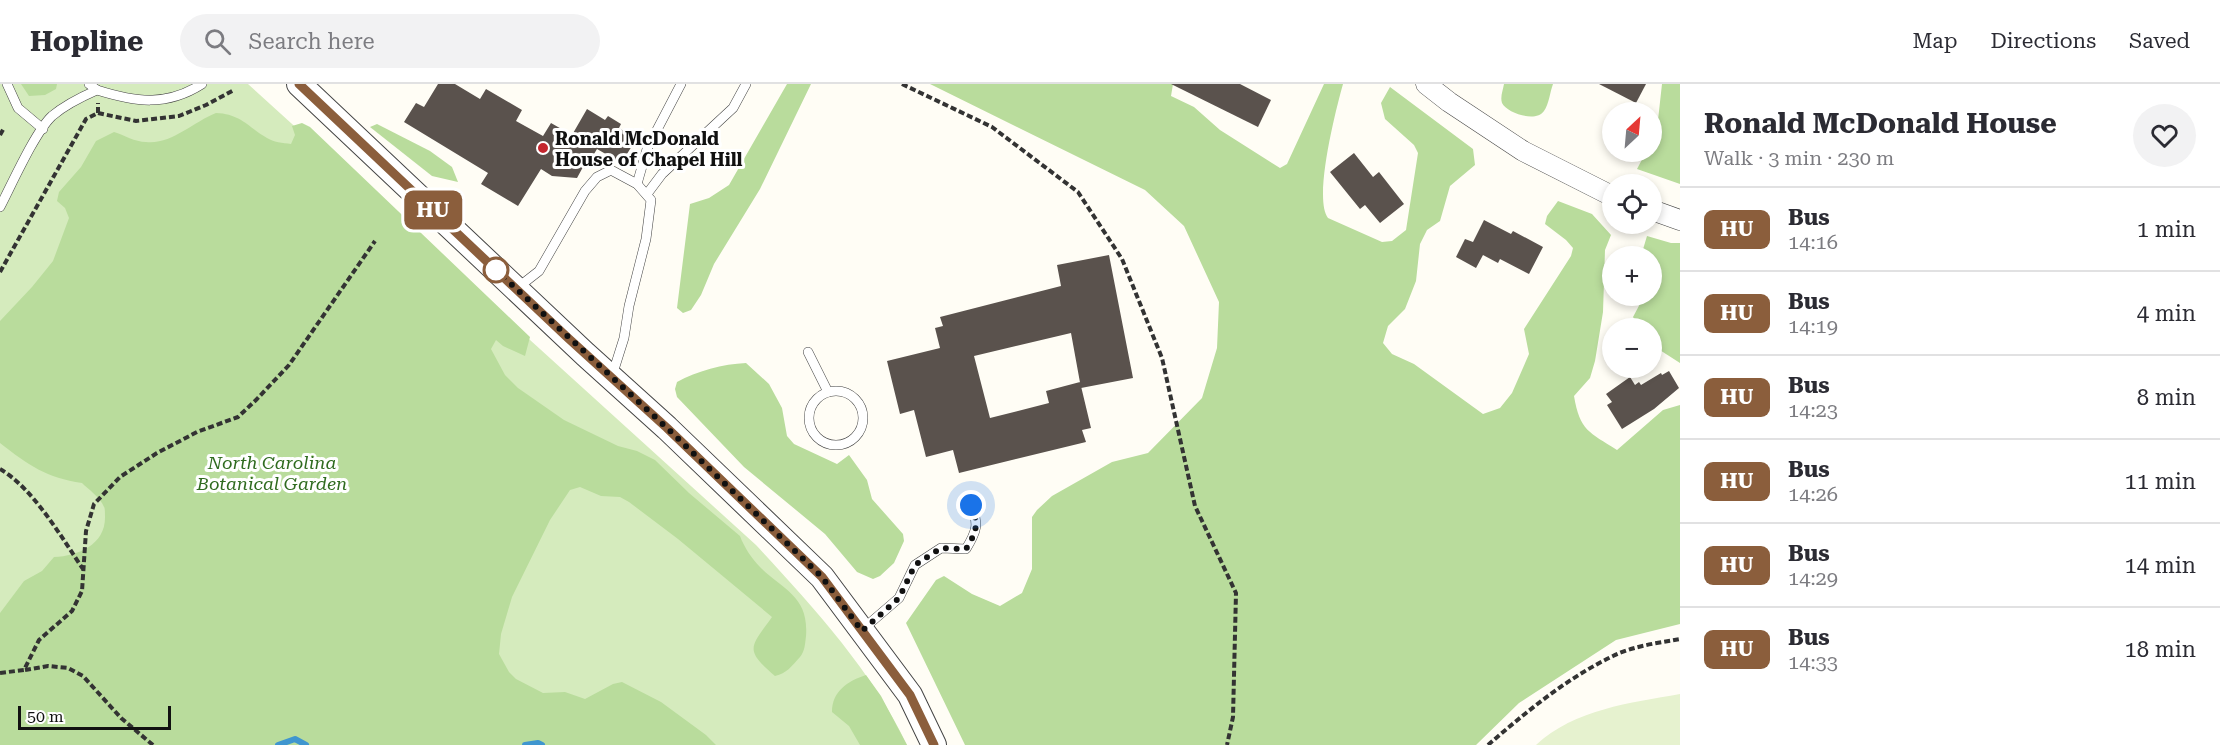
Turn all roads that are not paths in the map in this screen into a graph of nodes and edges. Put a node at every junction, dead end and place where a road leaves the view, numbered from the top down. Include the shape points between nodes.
1 (7, 84) edge
2 (202, 84) edge
3 (681, 84) edge
4 (746, 84) edge
5 (1426, 84) edge
6 (305, 86) edge
7 (93, 87) edge
8 (43, 129) junction
9 (638, 184) junction
10 (1602, 191) edge
11 (647, 194) junction
12 (0, 207) edge
13 (1662, 214) edge
14 (1680, 220) edge
15 (516, 289) junction
16 (808, 352) dead end
17 (611, 377) junction
18 (828, 392) junction
19 (971, 505) dead end
20 (862, 631) junction
21 (934, 745) edge

1 - 8 lane via 18,108
2 - 7 lane via 182,94 145,102
3 - 9 lane via 647,149
4 - 11 lane via 733,108 662,174
5 - 10 street via 1523,151
6 - 15 street
7 - 8 lane via 51,118
8 - 12 lane
9 - 11 lane
9 - 15 lane via 611,170 597,177 539,270
11 - 17 lane via 651,200 646,239 624,338
13 - 14 street
15 - 17 street
16 - 18 lane
17 - 20 street via 822,577
18 - 18 lane via 814,402 810,426 813,434 827,444 845,444 860,432 863,414 854,398
19 - 20 lane via 977,521 966,549 941,548 915,565 899,598
20 - 21 street via 910,695

